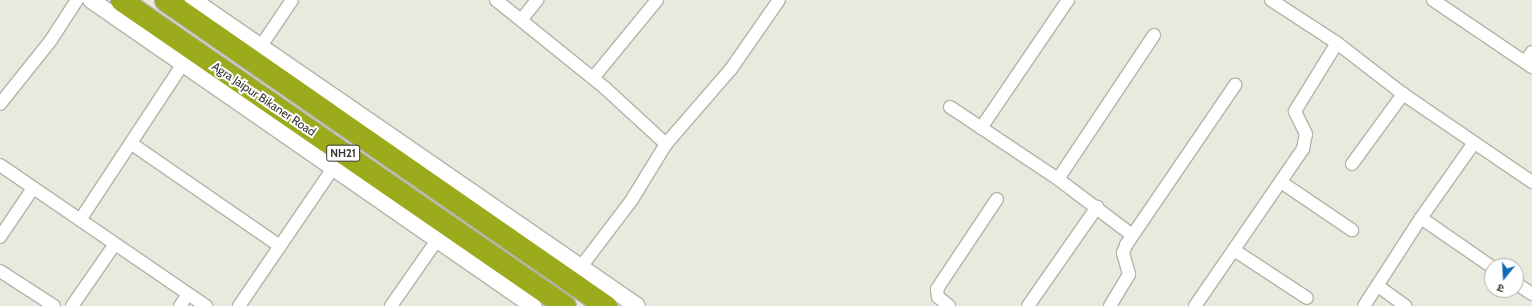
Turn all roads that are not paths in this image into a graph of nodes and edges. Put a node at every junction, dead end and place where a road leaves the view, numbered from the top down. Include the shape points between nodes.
1 (77, 0) edge
2 (91, 0) edge
3 (121, 0) edge
4 (165, 0) edge
5 (194, 0) edge
6 (292, 0) edge
7 (496, 0) edge
8 (537, 0) edge
9 (657, 0) edge
10 (780, 0) edge
11 (1068, 0) edge
12 (1271, 0) edge
13 (1433, 0) edge
14 (1451, 5) edge
15 (521, 20) junction
16 (1154, 35) dead end
17 (1336, 43) junction
18 (261, 46) junction
19 (1532, 52) edge
20 (184, 64) junction
21 (1528, 65) edge
22 (593, 78) junction
23 (1235, 85) dead end
24 (1403, 94) junction
25 (0, 104) edge
26 (950, 108) dead end
27 (981, 128) junction
28 (1474, 143) junction
29 (132, 144) junction
30 (666, 144) junction
31 (1352, 164) dead end
32 (0, 165) edge
33 (333, 168) junction
34 (1058, 179) junction
35 (1282, 182) junction
36 (1532, 182) edge
37 (33, 188) junction
38 (998, 199) dead end
39 (1097, 207) junction
40 (1421, 218) junction
41 (80, 220) junction
42 (1352, 230) dead end
43 (1132, 235) junction
44 (0, 237) edge
45 (437, 240) junction
46 (115, 244) junction
47 (280, 246) junction
48 (1234, 250) junction
49 (1484, 261) edge
50 (580, 268) junction
51 (0, 271) edge
52 (1378, 286) junction
53 (188, 294) junction
54 (1307, 298) dead end
55 (54, 306) edge
56 (72, 306) edge
57 (180, 306) edge
58 (206, 306) edge
59 (239, 306) edge
60 (391, 306) edge
61 (533, 306) edge
62 (565, 306) edge
63 (606, 306) edge
64 (637, 306) edge
65 (949, 306) edge
66 (1028, 306) edge
67 (1110, 306) edge
68 (1195, 306) edge
69 (1364, 306) edge
70 (1406, 306) edge

1 - 25 street via 51,40
2 - 20 street
3 - 62 highway, Agra Jaipur Bikaner Road / NH21
4 - 63 highway, Agra Jaipur Bikaner Road / NH21
5 - 18 street
6 - 18 street
7 - 15 street
8 - 15 street
9 - 22 street
10 - 30 street via 730,68
11 - 27 street
12 - 17 street
13 - 14 street
14 - 21 street
15 - 22 street
16 - 34 street
17 - 24 street
17 - 35 street via 1297,104 1295,116 1306,134 1306,144
18 - 50 street
19 - 21 street
20 - 29 street
20 - 33 street
22 - 30 street
23 - 43 street
24 - 28 street
24 - 31 street
26 - 27 street
27 - 34 street
28 - 36 street
28 - 40 street
29 - 41 street
29 - 47 street
30 - 50 street via 631,201
32 - 37 street
33 - 45 street
33 - 47 street
34 - 39 street
35 - 42 street
35 - 48 street
37 - 41 street
37 - 44 street
38 - 65 street via 937,289 938,297
39 - 43 street
39 - 66 street
40 - 49 street
40 - 52 street
41 - 46 street
43 - 67 street via 1123,253 1129,274
45 - 60 street
45 - 61 street
46 - 53 street
46 - 56 street
47 - 59 street
48 - 54 street
48 - 68 street
50 - 64 street
51 - 55 street
52 - 69 street
52 - 70 street
53 - 57 street
53 - 58 street

